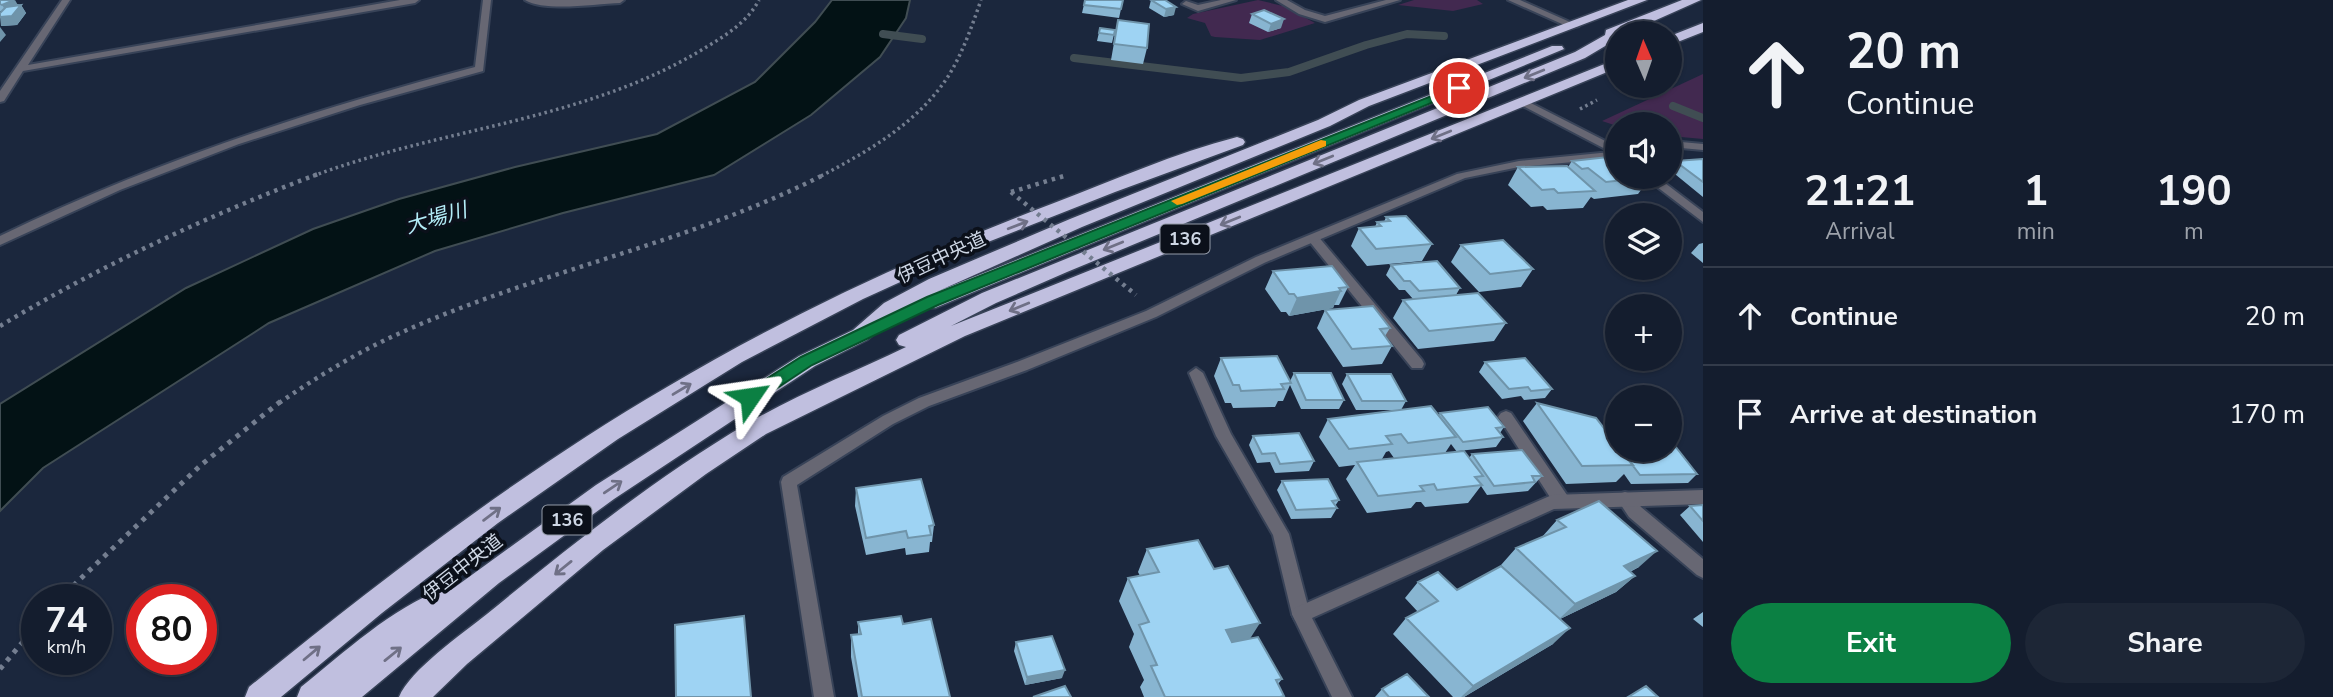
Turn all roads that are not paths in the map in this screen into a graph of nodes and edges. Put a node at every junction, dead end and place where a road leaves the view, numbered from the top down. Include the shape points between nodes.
1 (66, 0) edge
2 (415, 0) edge
3 (487, 0) edge
4 (529, 0) edge
5 (620, 0) edge
6 (1232, 0) edge
7 (1280, 0) edge
8 (1396, 0) edge
9 (1512, 0) edge
10 (1640, 0) edge
11 (1693, 0) edge
12 (1186, 4) dead end
13 (1644, 21) edge
14 (1574, 26) junction
15 (1703, 27) edge
16 (1605, 35) edge
17 (1682, 36) edge
18 (1605, 40) edge
19 (1605, 68) edge
20 (20, 69) junction
21 (0, 99) edge
22 (1523, 102) junction
23 (1364, 103) junction
24 (1605, 144) edge
25 (1682, 145) edge
26 (1703, 147) edge
27 (1605, 151) edge
28 (1666, 189) edge
29 (1703, 218) edge
30 (1313, 239) junction
31 (0, 241) edge
32 (860, 335) junction
33 (1417, 363) dead end
34 (1196, 373) dead end
35 (1506, 416) dead end
36 (758, 428) junction
37 (1703, 497) edge
38 (1625, 499) junction
39 (1561, 500) junction
40 (1703, 570) edge
41 (490, 575) junction
42 (1301, 614) junction
43 (259, 697) edge
44 (311, 697) edge
45 (340, 697) edge
46 (413, 697) edge
47 (824, 697) edge
48 (1342, 697) edge

1 - 20 street
2 - 20 street
3 - 31 street via 480,69 310,115 129,180
4 - 5 street
6 - 12 street via 1198,8
7 - 8 street via 1325,19
9 - 14 street
10 - 14 highway, 伊豆中央道 / 136
11 - 13 highway
14 - 23 highway, 伊豆中央道 / 136
15 - 17 highway
16 - 32 highway via 1561,47 1026,261
18 -> 36 highway via 1580,55 989,298 890,348
19 - 22 highway, 136
20 - 21 street
22 - 24 street
22 -> 36 highway, 136 via 958,331
23 - 32 highway, 伊豆中央道 / 136 via 936,284 891,308
43 -> 23 highway via 503,506 734,357 954,249 1185,160 1342,106
25 - 26 street
27 - 30 street via 1481,170
28 - 29 street
30 - 33 street
30 - 47 street via 1151,314 924,402 789,482
41 -> 32 highway, 伊豆中央道 / 136 via 712,422 807,361
34 - 42 street via 1224,436 1281,534
35 - 39 street
36 -> 46 highway, 136 via 594,542
37 - 38 street
38 - 39 street
38 - 40 street
39 - 42 street
41 - 44 highway via 403,622
45 -> 41 highway, 伊豆中央道 / 136
42 - 48 street

